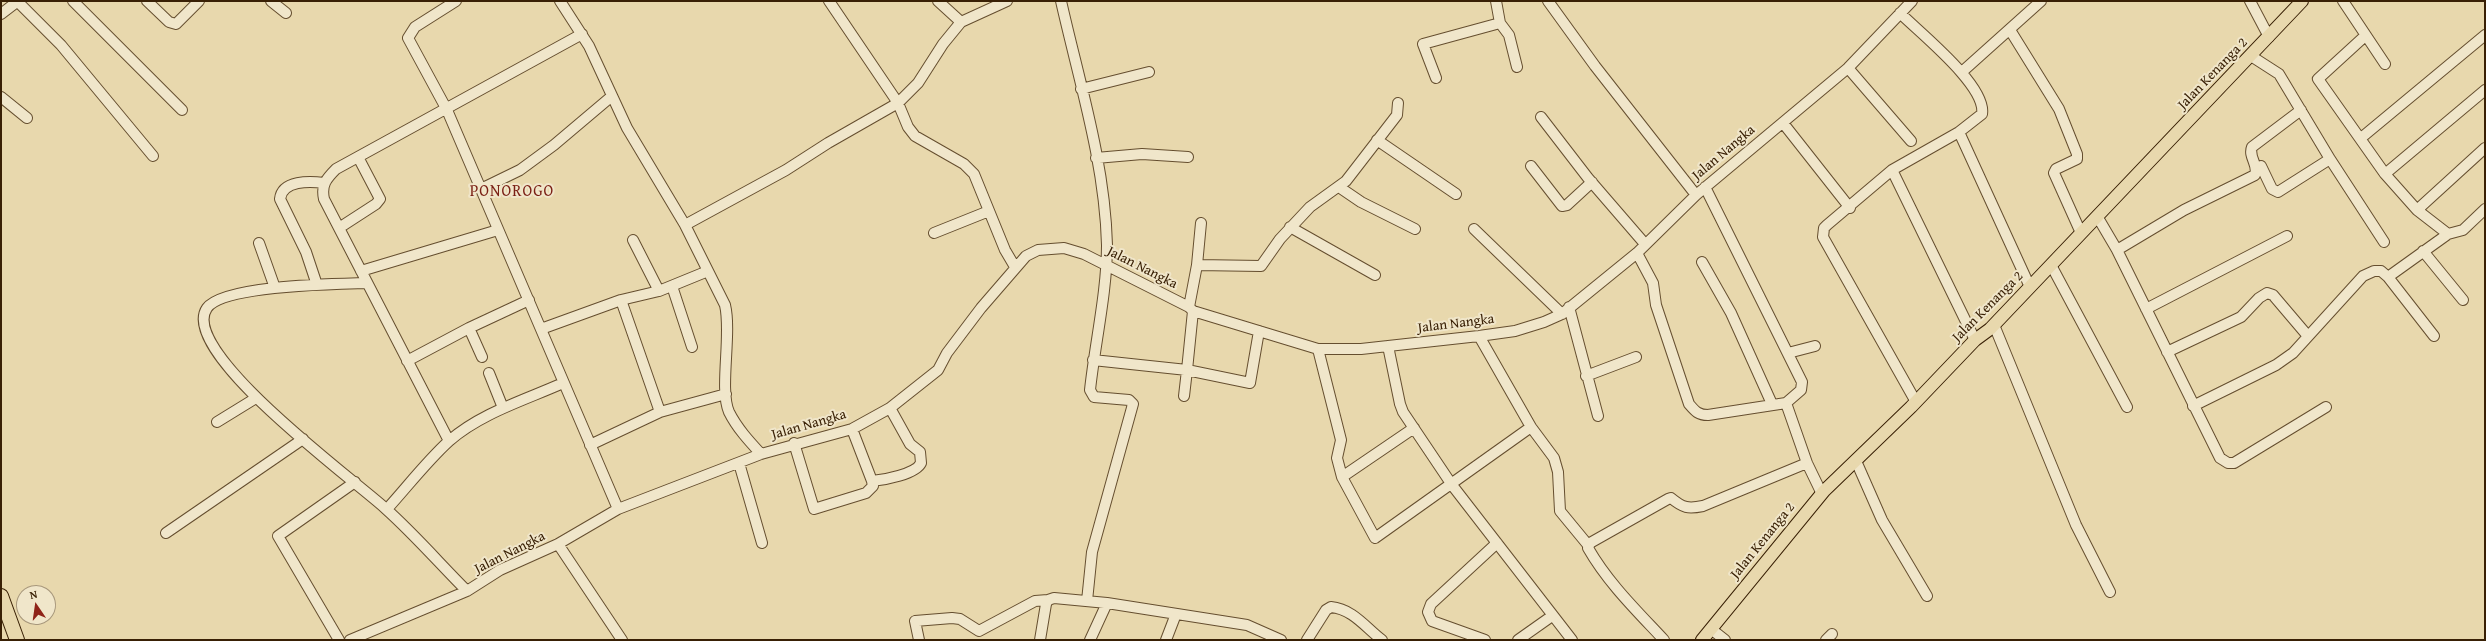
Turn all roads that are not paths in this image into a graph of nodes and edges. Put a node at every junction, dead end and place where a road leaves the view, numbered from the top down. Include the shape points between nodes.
1 (18, 1) edge
2 (73, 1) edge
3 (147, 1) edge
4 (199, 1) edge
5 (271, 1) edge
6 (456, 1) edge
7 (560, 1) edge
8 (829, 1) edge
9 (938, 1) edge
10 (1007, 1) edge
11 (1061, 1) edge
12 (1496, 1) edge
13 (1548, 1) edge
14 (1912, 1) edge
15 (2041, 1) edge
16 (2250, 1) edge
17 (2302, 1) edge
18 (2343, 1) edge
19 (286, 13) dead end
20 (1900, 13) junction
21 (1, 14) edge
22 (961, 22) junction
23 (1500, 23) junction
24 (2010, 30) junction
25 (582, 34) junction
26 (2485, 35) edge
27 (2365, 36) junction
28 (2269, 37) junction
29 (2251, 56) junction
30 (2385, 64) dead end
31 (1517, 67) dead end
32 (1848, 68) junction
33 (1963, 71) junction
34 (1149, 72) dead end
35 (1436, 78) dead end
36 (1081, 89) junction
37 (2485, 90) edge
38 (612, 96) junction
39 (1, 97) edge
40 (898, 103) junction
41 (1398, 103) dead end
42 (182, 110) dead end
43 (447, 110) junction
44 (2301, 110) junction
45 (1541, 117) dead end
46 (27, 118) dead end
47 (1783, 123) junction
48 (1959, 132) junction
49 (2361, 138) junction
50 (1377, 140) junction
51 (1911, 141) dead end
52 (2485, 148) edge
53 (153, 156) dead end
54 (358, 157) junction
55 (1188, 157) dead end
56 (1096, 158) junction
57 (2330, 159) junction
58 (1531, 166) dead end
59 (2260, 166) dead end
60 (1892, 170) junction
61 (2385, 174) junction
62 (1592, 182) junction
63 (324, 183) junction
64 (1339, 187) junction
65 (1705, 187) junction
66 (481, 189) junction
67 (1456, 194) dead end
68 (1696, 195) junction
69 (1850, 208) junction
70 (2485, 209) edge
71 (2417, 210) junction
72 (989, 211) junction
73 (2097, 216) junction
74 (1200, 223) dead end
75 (685, 225) junction
76 (1290, 227) junction
77 (339, 228) junction
78 (1415, 229) dead end
79 (1474, 229) dead end
80 (498, 230) junction
81 (934, 233) dead end
82 (2081, 233) junction
83 (2448, 234) junction
84 (2287, 236) dead end
85 (633, 240) dead end
86 (2384, 242) dead end
87 (259, 243) dead end
88 (1644, 244) junction
89 (2117, 250) junction
90 (2423, 251) junction
91 (1637, 252) junction
92 (1702, 262) dead end
93 (1106, 265) junction
94 (2050, 265) junction
95 (1197, 266) junction
96 (1015, 267) junction
97 (361, 271) junction
98 (708, 271) junction
99 (1374, 275) dead end
100 (2388, 277) junction
101 (367, 283) junction
102 (317, 285) junction
103 (672, 286) junction
104 (2030, 287) junction
105 (274, 288) junction
106 (659, 291) junction
107 (529, 300) junction
108 (621, 300) junction
109 (2463, 300) dead end
110 (1191, 309) junction
111 (2146, 309) junction
112 (1566, 310) junction
113 (1994, 325) junction
114 (470, 328) junction
115 (541, 329) junction
116 (1259, 331) junction
117 (2307, 335) junction
118 (1479, 336) junction
119 (2434, 336) dead end
120 (1975, 340) junction
121 (1388, 346) junction
122 (1815, 346) dead end
123 (692, 347) dead end
124 (1318, 349) junction
125 (2167, 352) junction
126 (1788, 353) junction
127 (482, 356) dead end
128 (1636, 358) dead end
129 (1093, 360) junction
130 (407, 361) junction
131 (1187, 370) junction
132 (489, 374) dead end
133 (1586, 376) junction
134 (563, 384) junction
135 (726, 394) junction
136 (1184, 396) dead end
137 (256, 398) junction
138 (1916, 402) junction
139 (1786, 403) junction
140 (1772, 404) junction
141 (2193, 406) junction
142 (2126, 407) dead end
143 (2326, 407) dead end
144 (504, 408) junction
145 (890, 408) junction
146 (660, 412) junction
147 (1598, 416) dead end
148 (217, 422) dead end
149 (1531, 427) junction
150 (1414, 428) junction
151 (852, 429) junction
152 (303, 439) junction
153 (449, 441) junction
154 (794, 443) junction
155 (590, 446) junction
156 (761, 454) junction
157 (1856, 461) junction
158 (739, 462) junction
159 (1807, 463) junction
160 (1342, 477) junction
161 (872, 481) junction
162 (355, 482) junction
163 (1452, 484) junction
164 (1822, 494) junction
165 (387, 509) junction
166 (618, 509) junction
167 (166, 533) dead end
168 (762, 543) dead end
169 (1497, 543) junction
170 (558, 544) junction
171 (1588, 545) junction
172 (467, 591) junction
173 (2110, 592) dead end
174 (1, 596) edge
175 (1927, 596) dead end
176 (1048, 600) junction
177 (1087, 601) junction
178 (1107, 603) junction
179 (1176, 614) junction
180 (1552, 616) junction
181 (1711, 629) junction
182 (17, 638) edge
183 (338, 640) edge
184 (350, 640) edge
185 (622, 640) edge
186 (919, 640) edge
187 (1040, 640) edge
188 (1090, 640) edge
189 (1166, 640) edge
190 (1281, 640) edge
191 (1308, 640) edge
192 (1382, 640) edge
193 (1485, 640) edge
194 (1518, 640) edge
195 (1572, 640) edge
196 (1664, 640) edge
197 (1702, 640) edge
198 (1725, 640) edge

1 - 21 street
1 - 53 street via 61,45
2 - 42 street
3 - 4 street via 169,22 176,24
5 - 19 street
6 - 43 street via 415,27 408,38
7 - 25 street
8 - 40 street
9 - 22 street
10 - 22 street
11 - 36 street
12 - 23 street
13 - 68 street via 1595,66
14 - 20 street, Jalan Nangka
15 - 24 street
16 - 28 street
17 - 28 main road, Jalan Kenanga 2
18 - 27 street
20 - 32 street, Jalan Nangka
20 - 33 street
22 - 40 street via 943,44 918,83
23 - 31 street via 1509,35
23 - 35 street via 1424,44
24 - 33 street
24 - 82 street via 2059,109 2077,156 2075,161 2056,169 2054,173
25 - 38 street
25 - 43 street
26 - 49 street
27 - 30 street
27 - 49 street via 2318,79
28 - 29 main road, Jalan Kenanga 2
29 - 44 street via 2277,70
29 - 73 main road, Jalan Kenanga 2
32 - 47 street, Jalan Nangka
32 - 51 street
33 - 48 street via 1983,108 1982,114
34 - 36 street
36 - 56 street
37 - 61 street
38 - 66 street via 554,146 520,170
38 - 75 street via 627,128
39 - 46 street
40 - 72 street via 908,127 915,136 970,168
40 - 75 street via 786,170
41 - 50 street via 1396,115
43 - 54 street
43 - 66 street
44 - 57 street
44 - 89 street via 2252,147 2250,152 2257,169 2255,175 2184,210
45 - 62 street
47 - 65 street, Jalan Nangka
47 - 69 street
48 - 60 street
48 - 104 street
49 - 61 street
50 - 64 street
50 - 67 street
52 - 71 street
54 - 63 street via 336,169
54 - 77 street via 380,199
55 - 56 street via 1142,154
56 - 93 street via 1106,221
57 - 59 street via 2278,192 2272,189
57 - 86 street
58 - 62 street via 1562,206 1567,205
60 - 69 street
60 - 120 street
61 - 71 street
62 - 88 street
63 - 77 street via 324,200
63 - 102 street via 297,183 285,188 280,199 306,252
64 - 76 street via 1310,207
64 - 78 street via 1361,202
65 - 68 street, Jalan Nangka
65 - 126 street
66 - 80 street
68 - 88 street, Jalan Nangka
69 - 138 street via 1824,228 1825,243
70 - 83 street via 2463,230
71 - 83 street
72 - 81 street
72 - 96 street
73 - 82 main road, Jalan Kenanga 2
73 - 89 street
74 - 95 street
75 - 98 street
76 - 95 street via 1261,266
76 - 99 street
77 - 97 street
79 - 112 street
80 - 97 street
80 - 107 street
82 - 94 main road, Jalan Kenanga 2
83 - 90 street
84 - 111 street
85 - 106 street
87 - 105 street
88 - 91 street, Jalan Nangka
89 - 111 street
90 - 100 street
90 - 109 street
91 - 112 street, Jalan Nangka
91 - 140 street via 1653,283 1656,305 1689,404 1694,411 1708,415
92 - 140 street via 1730,313
93 - 96 street, Jalan Nangka via 1064,248 1049,248 1026,256
93 - 110 street, Jalan Nangka
93 - 129 street
94 - 104 main road, Jalan Kenanga 2
94 - 142 street
95 - 110 street
96 - 145 street, Jalan Nangka via 947,353 938,370
97 - 101 street
98 - 103 street
98 - 135 street via 725,305 728,318
100 - 117 street via 2381,271 2363,276
100 - 119 street
101 - 102 street
101 - 130 street
102 - 105 street
103 - 106 street
103 - 123 street
104 - 113 main road, Jalan Kenanga 2
105 - 137 street via 231,295 214,301 207,308 204,318 222,360
106 - 108 street
107 - 114 street
107 - 115 street
108 - 115 street
108 - 146 street
110 - 116 street, Jalan Nangka
110 - 131 street
111 - 125 street
112 - 118 street, Jalan Nangka via 1516,331
112 - 133 street
113 - 120 main road, Jalan Kenanga 2
113 - 173 street via 2076,525
114 - 127 street
114 - 130 street
115 - 134 street
116 - 124 street, Jalan Nangka
116 - 131 street via 1250,383
117 - 125 street via 2273,296 2267,293 2241,318
117 - 141 street via 2292,353 2276,365
118 - 121 street, Jalan Nangka
118 - 149 street
120 - 138 main road, Jalan Kenanga 2
121 - 124 street, Jalan Nangka
121 - 150 street via 1400,404
122 - 126 street
124 - 160 street via 1341,440 1337,458
125 - 141 street
126 - 139 street via 1803,387
128 - 133 street
129 - 131 street
129 - 177 street via 1090,390 1092,396 1129,400 1133,404 1092,552
130 - 153 street
131 - 136 street
132 - 144 street
133 - 147 street
134 - 144 street
134 - 155 street
135 - 146 street
135 - 156 street via 729,411 737,426
137 - 148 street
137 - 152 street
138 - 157 main road, Jalan Kenanga 2
139 - 140 street
139 - 159 street
141 - 143 street via 2220,458 2228,463 2234,462
144 - 153 street via 482,418
145 - 151 street, Jalan Nangka
145 - 161 street via 910,444 920,452 921,463 917,468 897,476
146 - 155 street
149 - 163 street
149 - 171 street via 1554,458 1560,490 1560,511
150 - 160 street
150 - 163 street
151 - 154 street, Jalan Nangka
151 - 161 street
152 - 162 street
152 - 167 street
153 - 165 street
154 - 156 street, Jalan Nangka
154 - 161 street via 814,509 866,493 873,486
155 - 166 street
156 - 158 street, Jalan Nangka
157 - 164 main road, Jalan Kenanga 2
157 - 175 street via 1882,520
158 - 166 street, Jalan Nangka
158 - 168 street
159 - 164 street
159 - 171 street via 1703,506 1690,509 1682,507 1672,498 1668,499
160 - 163 street via 1375,538
162 - 165 street
162 - 183 street via 278,536
163 - 169 street
164 - 181 main road, Jalan Kenanga 2
165 - 172 street
166 - 170 street, Jalan Nangka
169 - 180 street
169 - 193 street via 1430,604 1428,612 1432,621
170 - 172 street, Jalan Nangka via 500,570
170 - 185 street
171 - 196 street via 1596,561 1619,592
172 - 184 street, Jalan Nangka
174 - 182 highway
176 - 177 street
176 - 186 street via 1035,602 979,631 960,619 915,621
176 - 187 street
177 - 178 street
178 - 179 street
178 - 188 street
179 - 189 street
179 - 190 street via 1247,625
180 - 194 street
180 - 195 street
181 - 197 main road, Jalan Kenanga 2
181 - 198 street
191 - 192 street via 1326,610 1331,607 1351,614 1370,627

